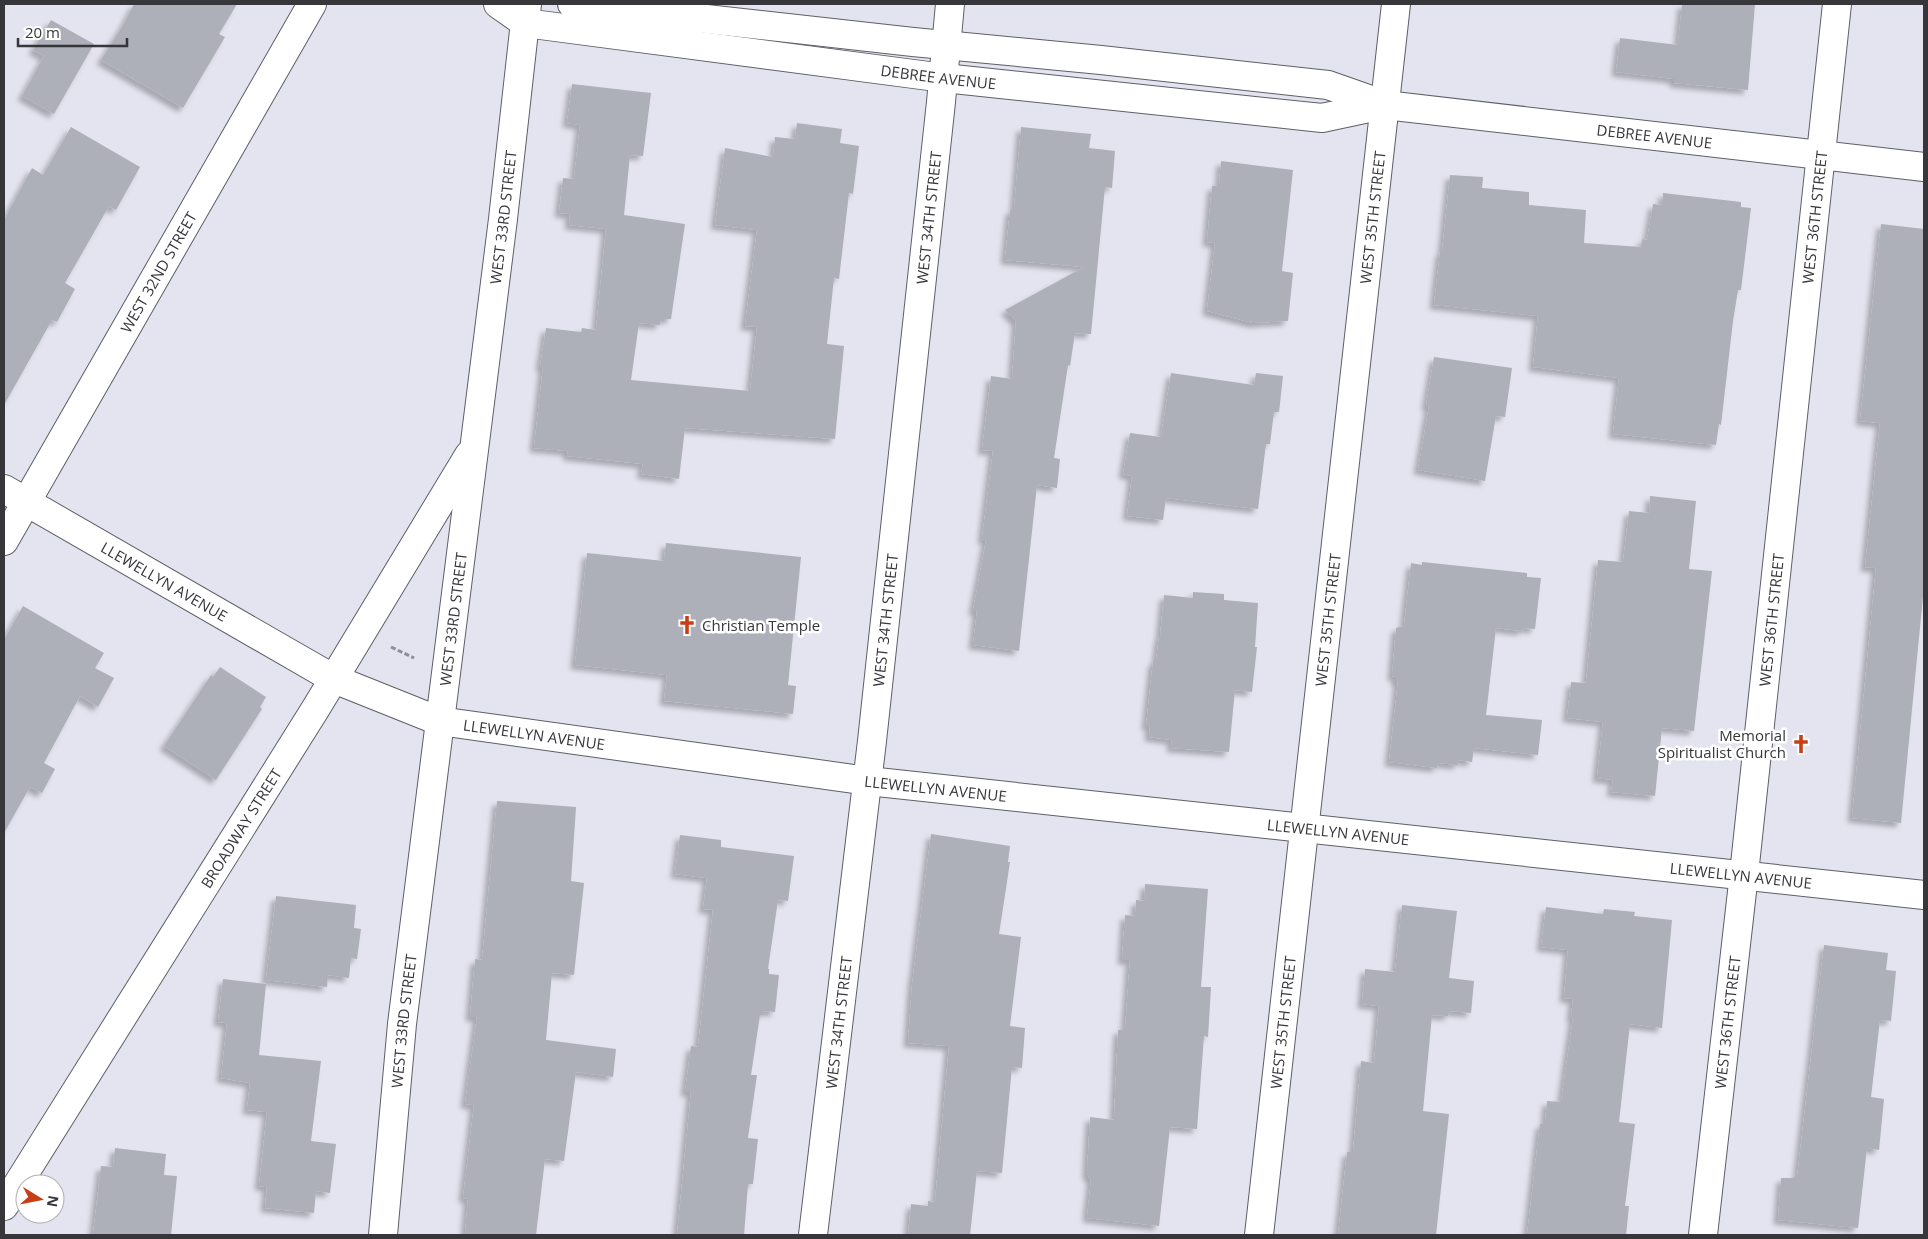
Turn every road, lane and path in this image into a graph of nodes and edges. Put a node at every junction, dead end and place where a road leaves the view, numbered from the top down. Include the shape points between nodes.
1 (312, 4) edge
2 (498, 4) edge
3 (572, 4) edge
4 (950, 4) edge
5 (1396, 4) edge
6 (1837, 4) edge
7 (526, 13) edge
8 (946, 45) junction
9 (944, 78) junction
10 (1385, 105) junction
11 (1820, 156) junction
12 (1924, 167) edge
13 (474, 447) junction
14 (15, 495) edge
15 (4, 541) edge
16 (391, 647) dead end
17 (416, 658) dead end
18 (334, 678) junction
19 (439, 721) junction
20 (868, 781) junction
21 (1305, 827) junction
22 (1744, 874) junction
23 (1924, 895) edge
24 (4, 1206) edge
25 (383, 1235) edge
26 (813, 1235) edge
27 (1259, 1235) edge
28 (1703, 1235) edge

1 - 14 street, WEST 32ND STREET
2 - 7 street, DEBREE AVENUE
3 - 8 street, DEBREE AVENUE
4 - 8 street, WEST 34TH STREET
5 - 10 street, WEST 35TH STREET
6 - 11 street, WEST 36TH STREET
7 - 9 street, DEBREE AVENUE
7 - 13 street, WEST 33RD STREET
8 - 9 street, WEST 34TH STREET
8 - 10 street, DEBREE AVENUE via 1328,85
9 - 10 street, DEBREE AVENUE via 1322,118
9 - 20 street, WEST 34TH STREET
10 - 11 street, DEBREE AVENUE
10 - 21 street, WEST 35TH STREET
11 - 12 street, DEBREE AVENUE
11 - 22 street, WEST 36TH STREET
13 - 18 street, BROADWAY STREET
13 - 19 street, WEST 33RD STREET
14 - 15 street, WEST 32ND STREET
14 - 18 street, LLEWELLYN AVENUE
16 - 17 path
18 - 19 street, LLEWELLYN AVENUE
18 - 24 street, BROADWAY STREET
19 - 20 street, LLEWELLYN AVENUE
19 - 25 street, WEST 33RD STREET via 402,1024
20 - 21 street, LLEWELLYN AVENUE
20 - 26 street, WEST 34TH STREET
21 - 22 street, LLEWELLYN AVENUE
21 - 27 street, WEST 35TH STREET
22 - 23 street, LLEWELLYN AVENUE
22 - 28 street, WEST 36TH STREET

